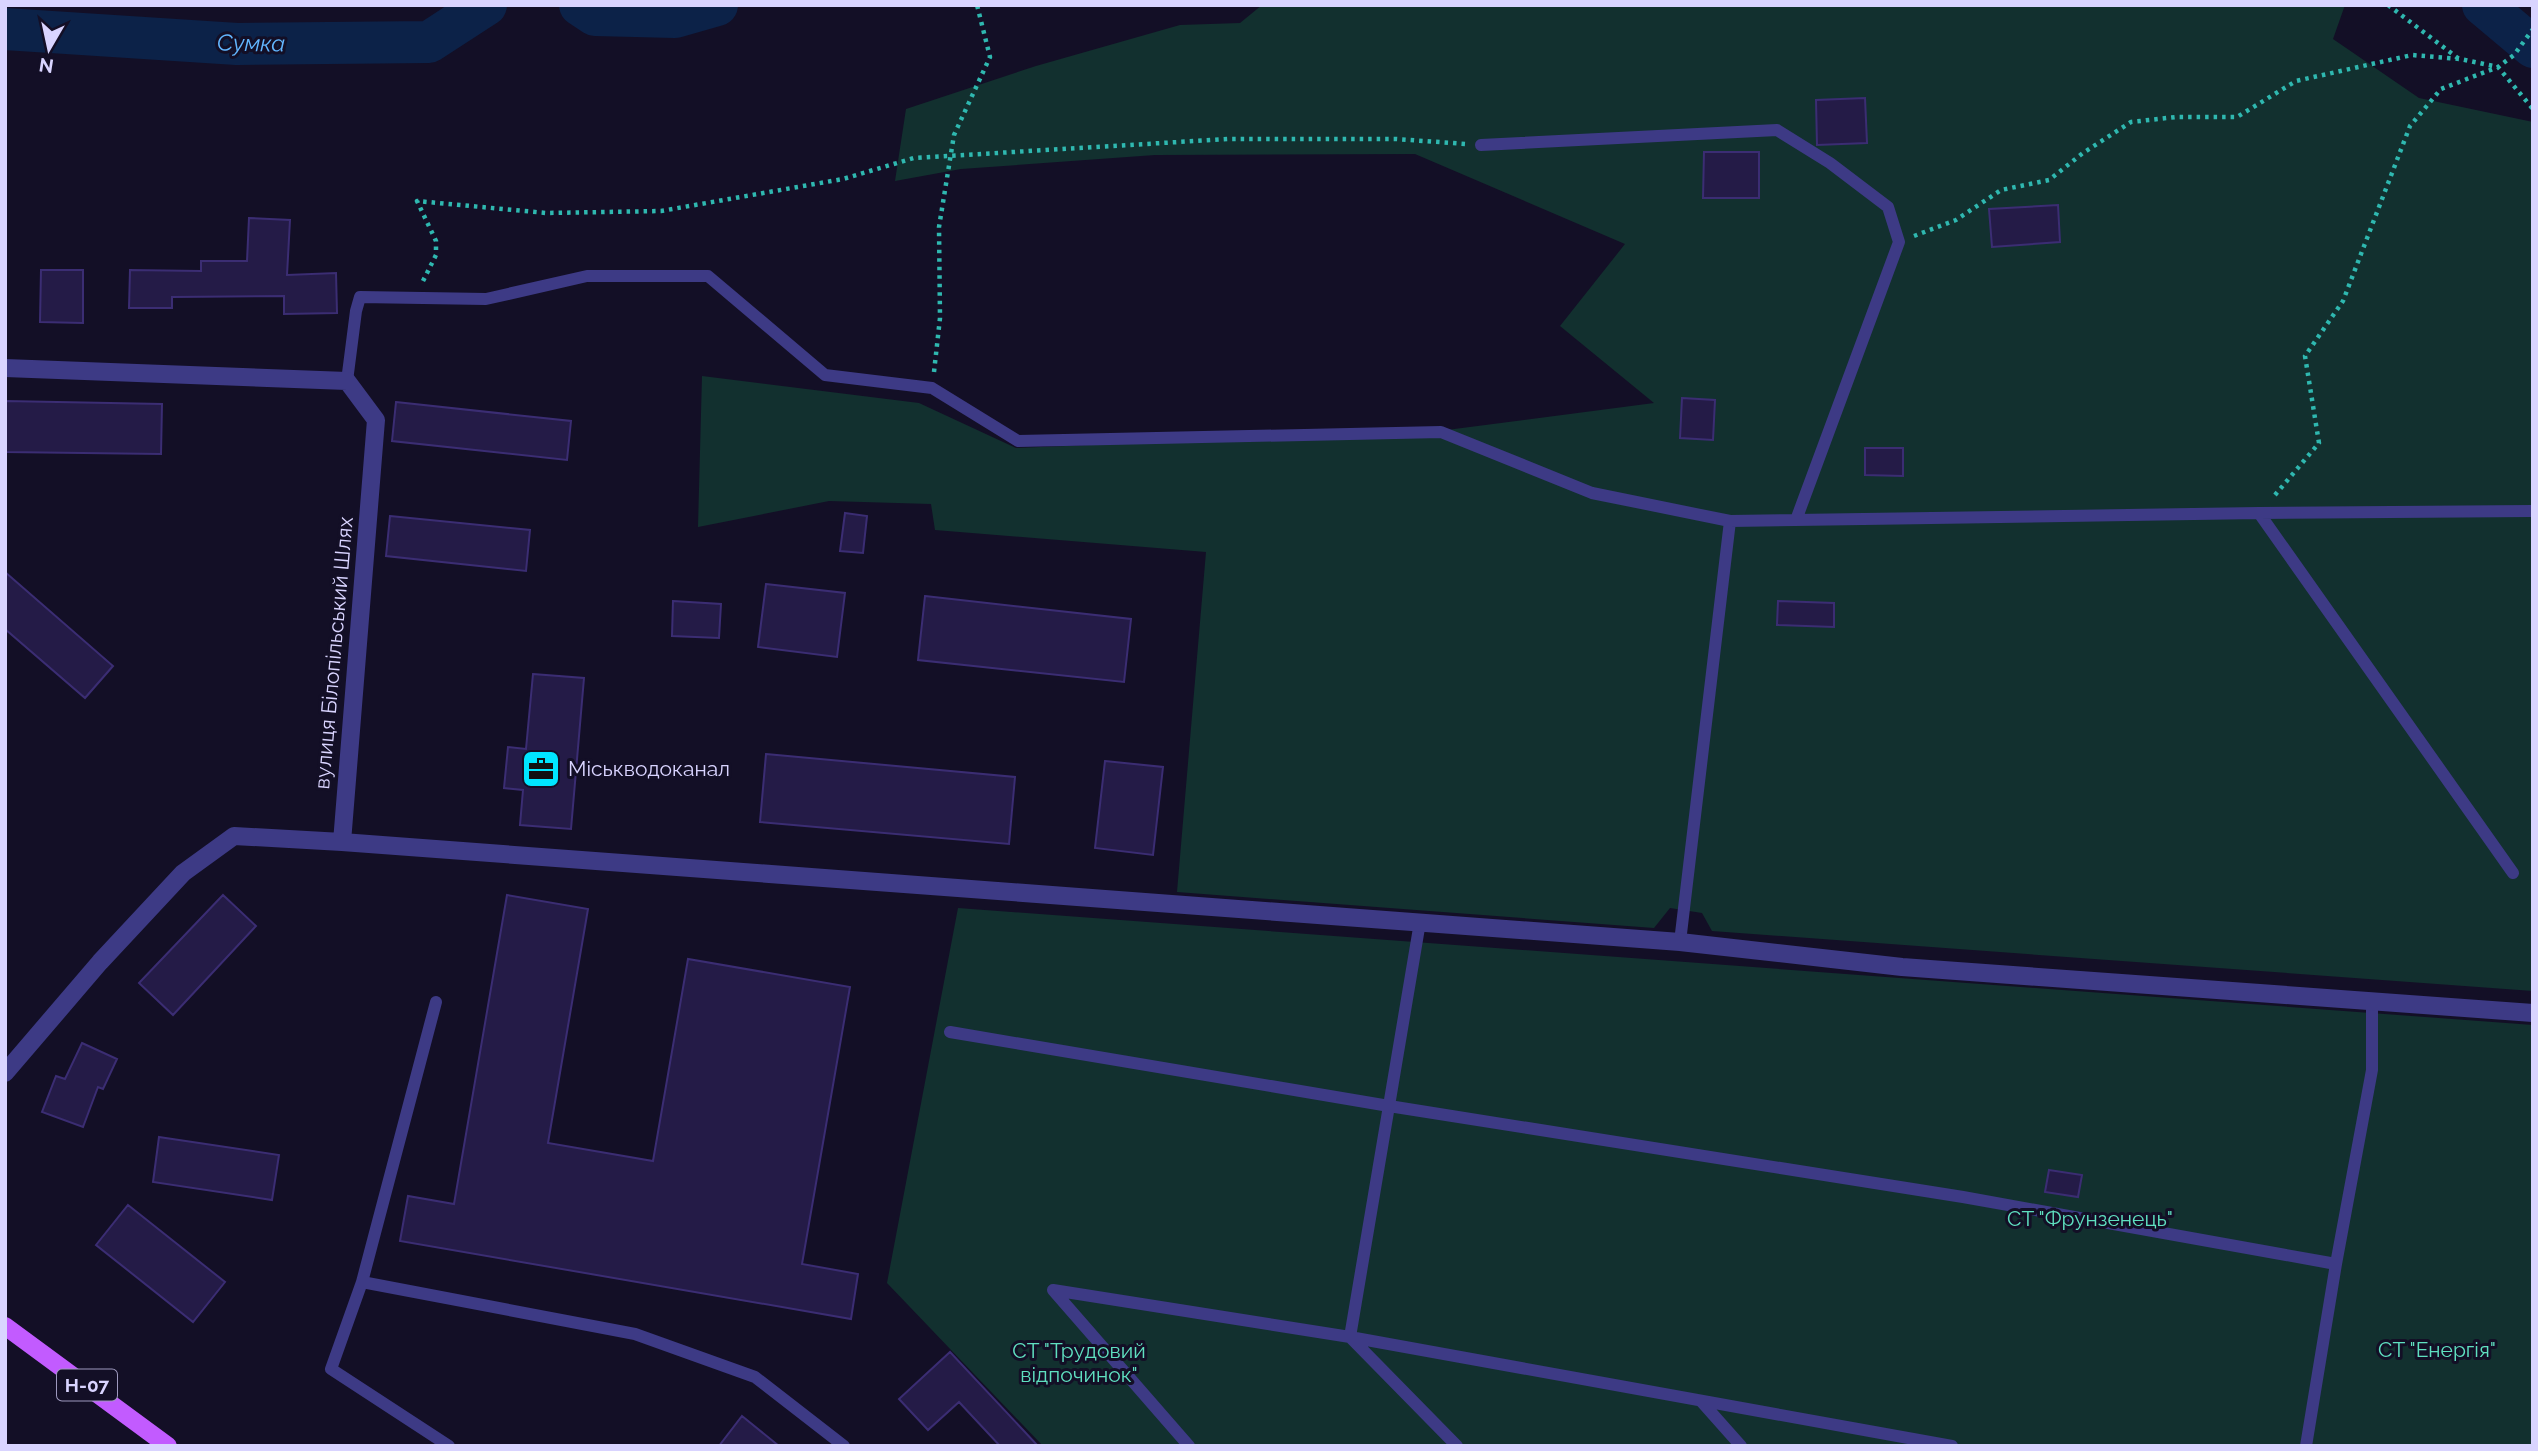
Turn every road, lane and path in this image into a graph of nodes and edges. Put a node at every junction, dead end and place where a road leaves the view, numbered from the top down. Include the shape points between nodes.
1 (977, 5) edge
2 (2388, 5) edge
3 (2533, 29) edge
4 (2460, 59) junction
5 (2498, 67) junction
6 (2533, 109) edge
7 (1481, 145) joint
8 (1899, 242) junction
9 (416, 298) junction
10 (5, 368) edge
11 (347, 381) junction
12 (932, 388) junction
13 (2533, 511) edge
14 (2259, 513) junction
15 (1796, 520) junction
16 (1730, 521) junction
17 (342, 842) junction
18 (2513, 873) dead end
19 (1420, 922) junction
20 (1680, 942) junction
21 (436, 1002) dead end
22 (2372, 1003) junction
23 (2533, 1013) edge
24 (950, 1032) dead end
25 (5, 1073) edge
26 (1389, 1106) junction
27 (2336, 1264) junction
28 (362, 1282) junction
29 (5, 1326) edge
30 (1350, 1337) junction
31 (1700, 1401) junction
32 (168, 1446) edge
33 (449, 1446) edge
34 (844, 1446) edge
35 (1189, 1446) edge
36 (1457, 1446) edge
37 (1741, 1446) edge
38 (1952, 1446) edge
39 (2306, 1446) edge

1 - 12 path via 990,57 954,135 939,228 940,318
2 - 4 path
3 - 5 path via 2514,55
4 - 5 path
4 - 8 path via 2412,55 2296,80 2237,117 2131,122 2049,180 2001,190 1956,220
5 - 6 path
5 - 14 path via 2441,89 2410,126 2343,301 2305,356 2319,443
7 - 8 lane via 1777,130 1888,207
7 - 9 path via 1396,139 1227,139 914,158 842,179 661,211 546,213 417,201 436,241 436,254
8 - 15 lane
9 - 11 lane via 360,297
9 - 12 lane via 486,299 587,276 708,276 825,375
10 - 11 street
11 - 17 street, вулиця Білопільський Шлях via 376,420
12 - 16 lane via 1018,441 1441,432 1591,493
13 - 14 lane
14 - 15 lane
14 - 18 lane
15 - 16 lane
16 - 20 lane
17 - 19 street
17 - 25 street via 234,836 183,873
19 - 20 street
19 - 26 lane
20 - 22 street via 1902,967
21 - 28 lane
22 - 23 street
22 - 27 lane via 2372,1070
24 - 26 lane
26 - 27 lane via 1963,1197
26 - 30 lane
27 - 39 lane
28 - 33 lane via 331,1369
28 - 34 lane via 635,1334 755,1377
29 - 32 main road, Н-07
30 - 31 lane
30 - 35 lane via 1053,1290
30 - 36 lane
31 - 37 lane
31 - 38 lane

